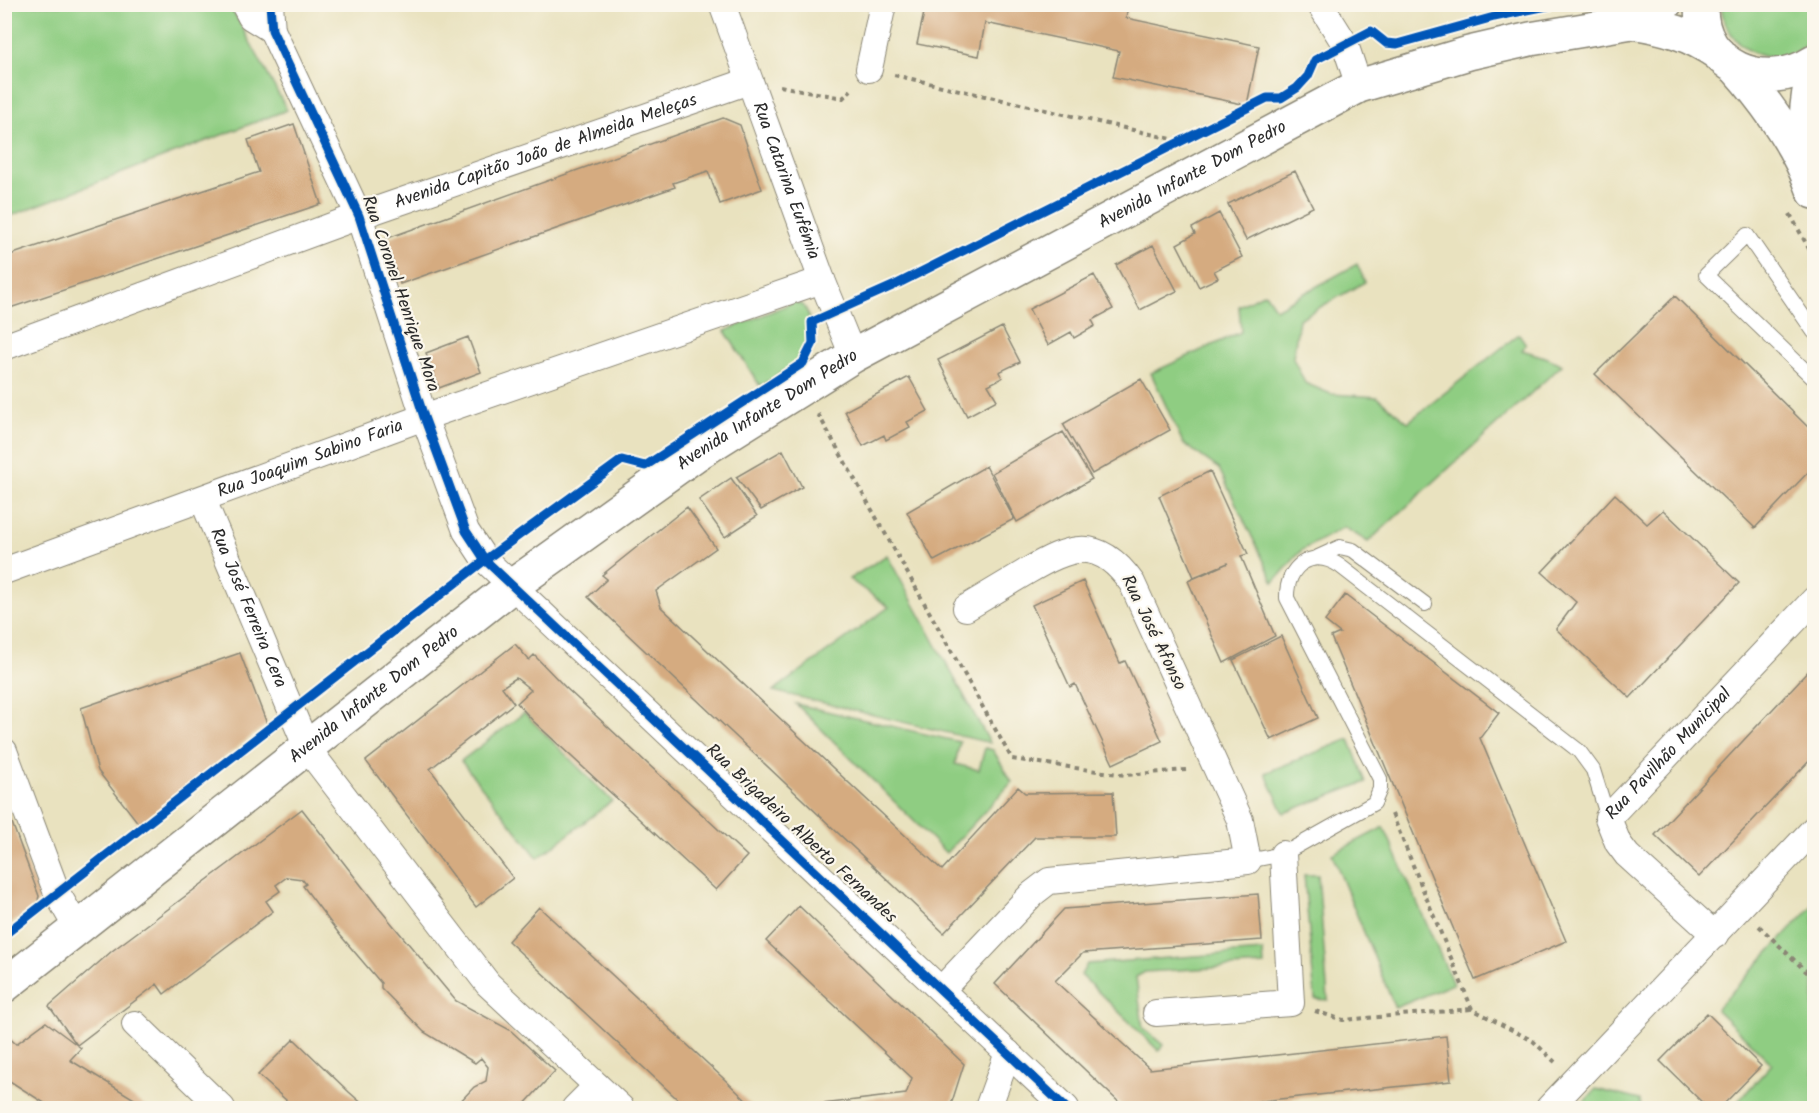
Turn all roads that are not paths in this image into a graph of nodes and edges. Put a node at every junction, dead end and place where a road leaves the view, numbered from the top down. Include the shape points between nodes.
1 (244, 4) edge
2 (722, 4) edge
3 (883, 4) edge
4 (1665, 4) edge
5 (1701, 4) edge
6 (1316, 6) edge
7 (271, 17) edge
8 (1632, 22) junction
9 (1727, 61) junction
10 (1815, 62) edge
11 (869, 69) road end
12 (1815, 70) edge
13 (749, 81) junction
14 (1359, 86) junction
15 (1812, 185) edge
16 (359, 216) junction
17 (822, 280) junction
18 (1815, 332) edge
19 (4, 347) edge
20 (853, 356) junction
21 (1815, 379) edge
22 (424, 417) junction
23 (203, 500) junction
24 (1316, 558) junction
25 (4, 571) edge
26 (512, 586) junction
27 (1815, 600) edge
28 (1425, 604) dead end
29 (966, 608) dead end
30 (307, 748) junction
31 (7, 763) edge
32 (1608, 818) junction
33 (1815, 829) edge
34 (1283, 854) junction
35 (1248, 861) junction
36 (77, 928) junction
37 (1715, 935) junction
38 (4, 986) edge
39 (942, 989) junction
40 (1156, 1013) dead end
41 (135, 1024) dead end
42 (1008, 1053) junction
43 (597, 1086) junction
44 (222, 1108) edge
45 (575, 1108) edge
46 (621, 1108) edge
47 (988, 1108) edge
48 (1066, 1108) edge
49 (1549, 1108) edge

1 - 7 street, Rua Coronel Henrique Mora via 251,17
2 - 13 street, Rua Catarina Eufémia
3 - 11 street
4 - 8 main road, Avenida Infante Dom Pedro
5 - 9 main road via 1707,36
6 - 14 street via 1345,44
7 - 16 street, Rua Coronel Henrique Mora
8 - 9 main road, Avenida Infante Dom Pedro via 1672,28 1692,36
8 - 14 main road, Avenida Infante Dom Pedro via 1469,53
9 - 10 main road via 1756,75 1778,77
9 - 15 main road via 1763,98
12 - 15 main road via 1805,114
13 - 16 street, Avenida Capitão João de Almeida Meleças
13 - 17 street, Rua Catarina Eufémia
14 - 20 main road, Avenida Infante Dom Pedro
16 - 19 street, Avenida Capitão João de Almeida Meleças
16 - 22 street, Rua Coronel Henrique Mora
17 - 20 street, Rua Catarina Eufémia
17 - 22 street, Rua Joaquim Sabino Faria
18 - 21 lane via 1747,235 1706,275
20 - 26 main road, Avenida Infante Dom Pedro via 695,455
22 - 23 street, Rua Joaquim Sabino Faria
22 - 26 street, Rua Coronel Henrique Mora via 466,531 485,560
23 - 25 street, Rua Joaquim Sabino Faria
23 - 30 street, Rua José Ferreira Cera
24 - 28 lane via 1340,547 1353,550
24 - 32 lane via 1328,558 1340,566 1579,751 1593,770
24 - 34 lane via 1300,564 1290,575 1287,598 1380,779 1380,789 1374,802
26 - 30 main road, Avenida Infante Dom Pedro
26 - 39 street, Rua Brigadeiro Alberto Fernandes
27 - 32 street, Rua Pavilhão Municipal
29 - 35 street, Rua José Afonso via 1066,551 1094,551 1122,568 1240,820
30 - 36 main road, Avenida Infante Dom Pedro
30 - 43 street, Rua José Ferreira Cera via 488,984
31 - 36 street via 57,893
32 - 37 street, Rua Pavilhão Municipal via 1627,855
33 - 37 street
34 - 35 lane
34 - 40 street via 1291,1003
35 - 39 street via 1049,881
36 - 38 main road, Avenida Infante Dom Pedro
37 - 49 street
39 - 42 street, Rua Brigadeiro Alberto Fernandes
41 - 44 street
42 - 47 street
42 - 48 street, Rua Brigadeiro Alberto Fernandes
43 - 45 street
43 - 46 street, Rua José Ferreira Cera

